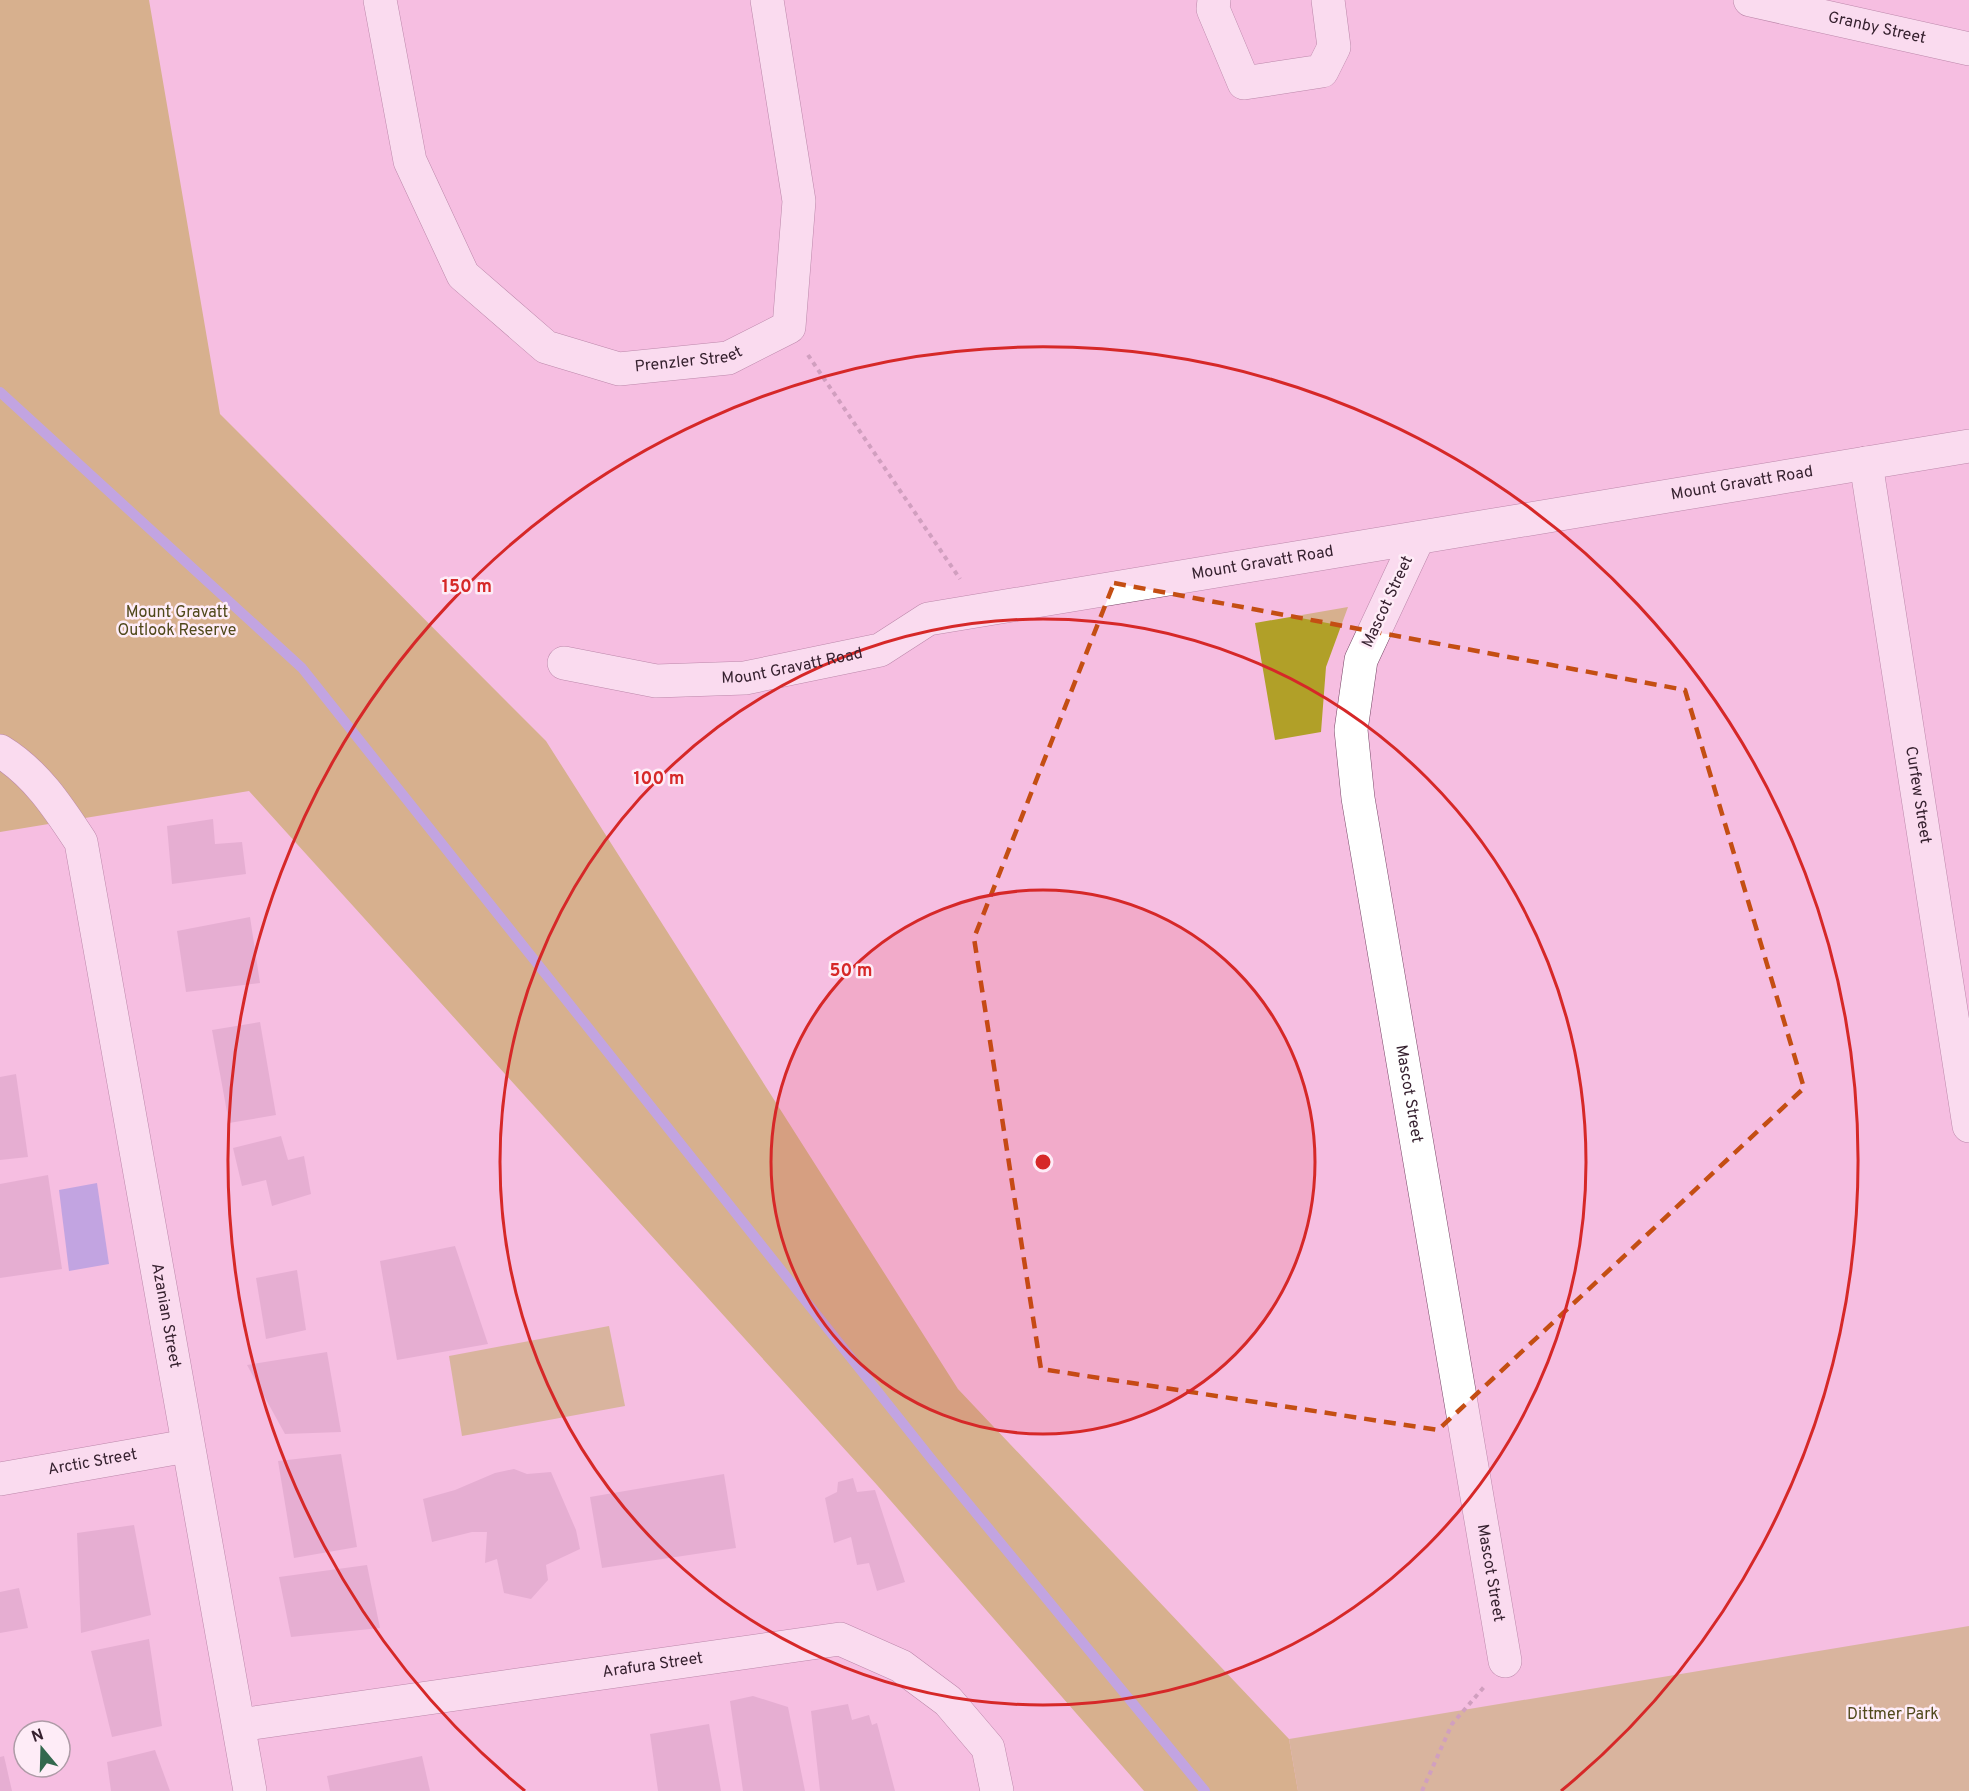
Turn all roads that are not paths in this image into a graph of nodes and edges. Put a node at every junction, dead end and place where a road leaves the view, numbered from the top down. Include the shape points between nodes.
1 (380, 0) edge
2 (767, 0) edge
3 (1214, 0) edge
4 (1328, 0) edge
5 (1750, 0) edge
6 (1969, 49) edge
7 (1969, 446) edge
8 (1866, 463) junction
9 (1418, 538) junction
10 (564, 663) dead end
11 (0, 751) edge
12 (1969, 1126) edge
13 (188, 1446) junction
14 (0, 1479) edge
15 (1505, 1661) road end
16 (239, 1725) junction
17 (250, 1791) edge
18 (998, 1791) edge

1 - 2 street, Prenzler Street via 410,161 463,275 546,347 619,369 728,358 789,327 799,201
3 - 4 street via 1213,9 1244,83 1322,71 1334,47
5 - 6 street, Granby Street
7 - 8 street, Mount Gravatt Road
8 - 9 street, Mount Gravatt Road
8 - 12 street, Curfew Street
9 - 10 street, Mount Gravatt Road via 928,619 880,650 745,678 656,681
9 - 15 street, Mascot Street via 1361,660 1351,730 1360,810
11 - 13 street, Azanian Street via 21,764 48,794 81,842
13 - 14 street, Arctic Street
13 - 16 street, Azanian Street
16 - 17 street, Azanian Street
16 - 18 street, Arafura Street via 840,1639 901,1666 948,1701 988,1748

